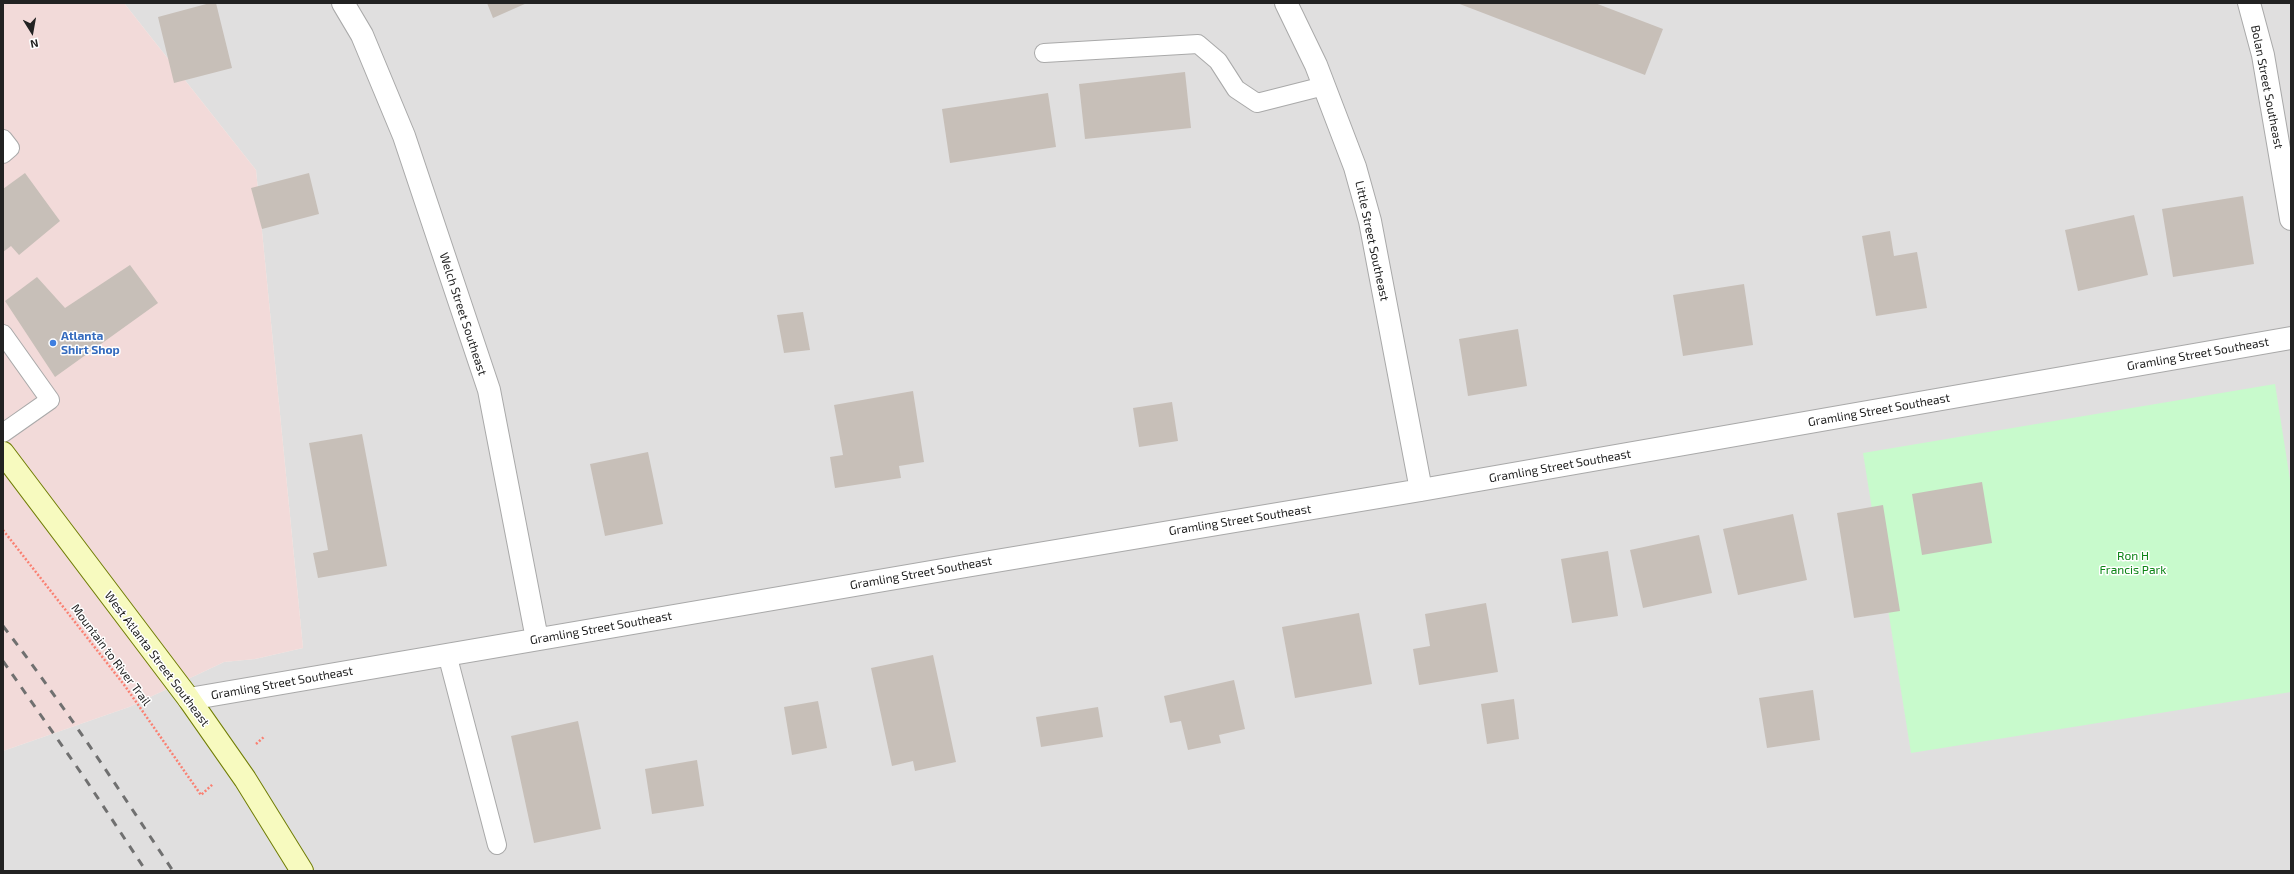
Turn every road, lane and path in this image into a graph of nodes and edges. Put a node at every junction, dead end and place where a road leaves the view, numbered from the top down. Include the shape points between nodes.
1 (343, 3) edge
2 (1286, 3) edge
3 (2249, 3) edge
4 (1044, 53) dead end
5 (1324, 86) junction
6 (3, 139) edge
7 (3, 154) edge
8 (2291, 219) edge
9 (3, 334) edge
10 (2291, 338) edge
11 (3, 433) edge
12 (3, 453) edge
13 (1421, 490) junction
14 (3, 530) edge
15 (537, 639) junction
16 (447, 654) junction
17 (189, 699) junction
18 (201, 795) dead end
19 (497, 845) dead end
20 (302, 871) edge

1 - 15 street, Welch Street Southeast via 362,35 404,136 489,390
2 - 5 street, Little Street Southeast
3 - 8 street, Bolan Street Southeast via 2262,55
4 - 5 lane via 1198,44 1218,61 1236,89 1257,103
5 - 13 street, Little Street Southeast via 1355,167 1370,221
6 - 7 lane via 10,148
9 - 11 lane via 50,400
10 - 13 street, Gramling Street Southeast
12 - 17 street, West Atlanta Street Southeast
13 - 15 street, Gramling Street Southeast
14 - 18 path, Mountain to River Trail via 124,686
15 - 16 street, Gramling Street Southeast
16 - 17 street, Gramling Street Southeast
16 - 19 lane
17 - 20 street, West Atlanta Street Southeast via 245,779

